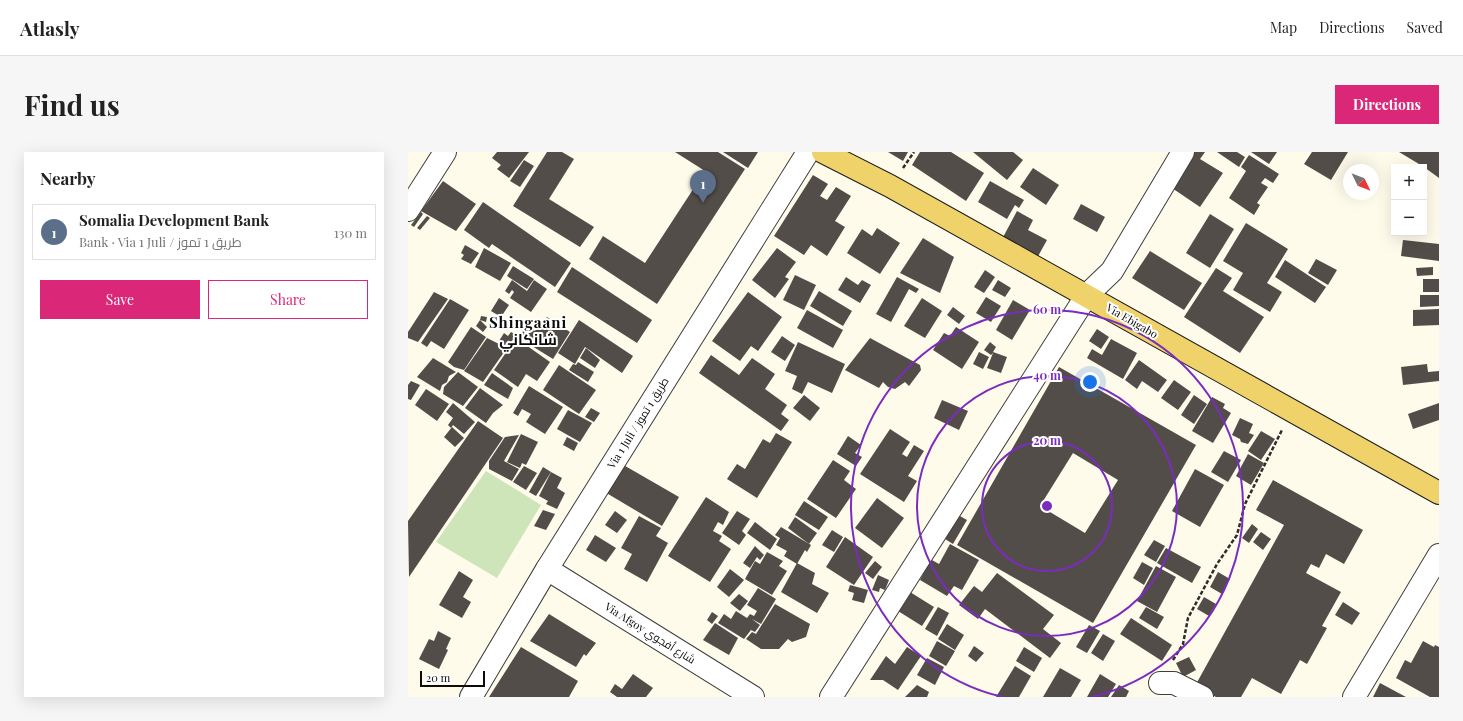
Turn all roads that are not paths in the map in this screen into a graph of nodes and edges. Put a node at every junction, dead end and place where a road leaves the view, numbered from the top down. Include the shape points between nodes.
1 (445, 152) edge
2 (808, 152) edge
3 (823, 152) edge
4 (1183, 152) edge
5 (408, 210) edge
6 (1087, 295) junction
7 (1439, 493) edge
8 (1439, 555) edge
9 (547, 569) junction
10 (1160, 683) road end
11 (471, 697) edge
12 (753, 697) edge
13 (831, 697) edge
14 (1202, 697) edge
15 (1354, 697) edge

1 - 5 street
2 - 9 street, Via 1 Juli / طريق 1 تموز
3 - 6 main road, Via Ebigabo via 890,186
4 - 6 street via 1112,271
6 - 7 main road, Via Ebigabo
6 - 13 street
8 - 15 street
9 - 11 street, Via 1 Juli / طريق 1 تموز
9 - 12 street, Via Afgoy شارع أفجوي
10 - 14 street via 1174,683

